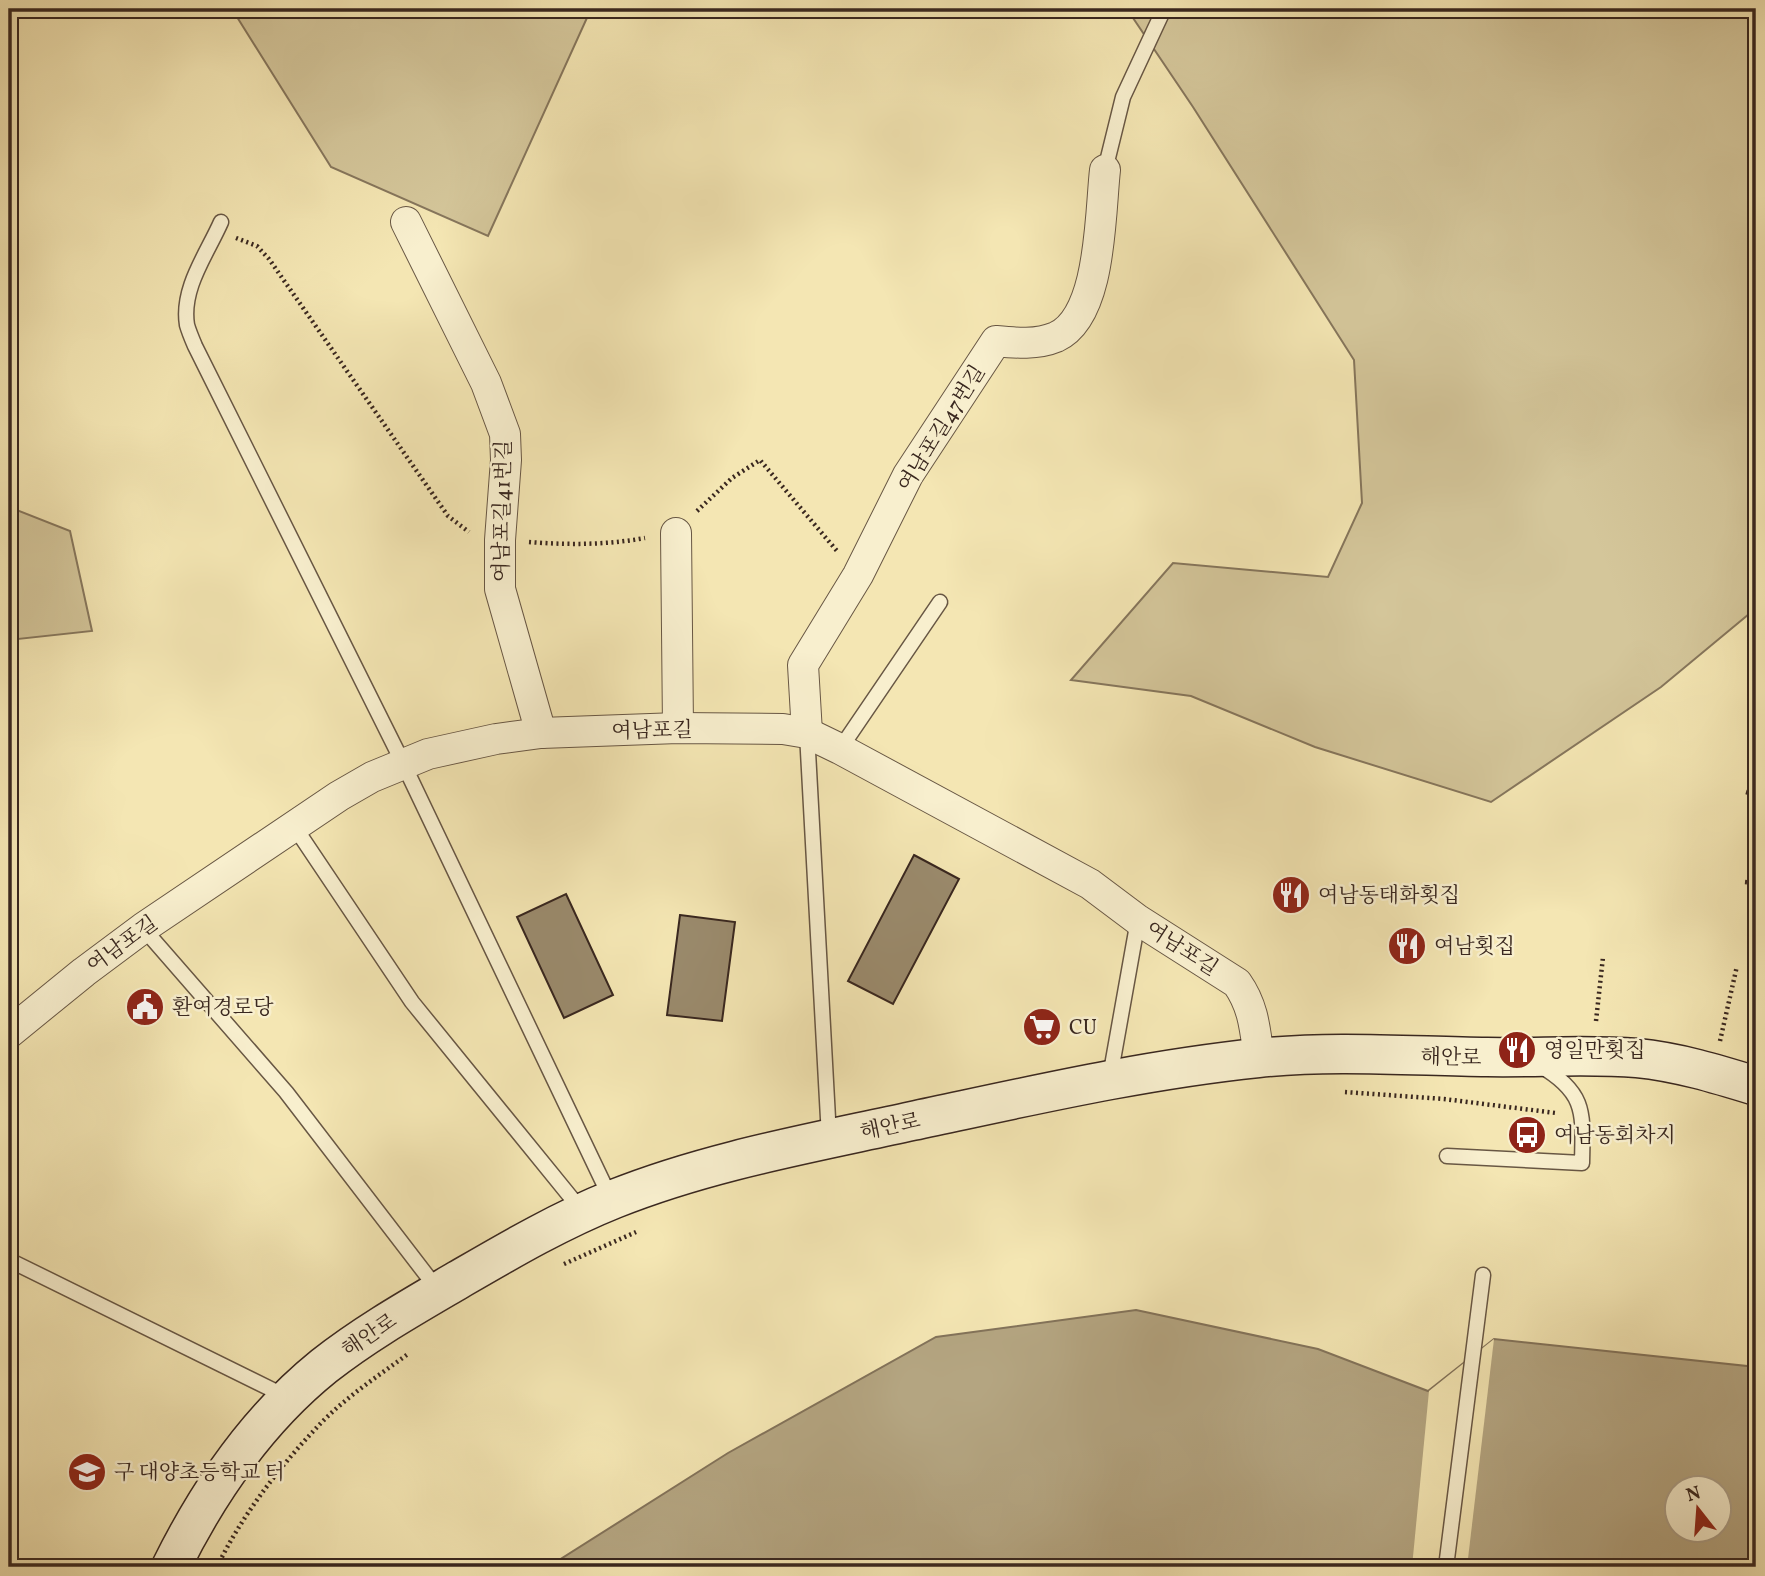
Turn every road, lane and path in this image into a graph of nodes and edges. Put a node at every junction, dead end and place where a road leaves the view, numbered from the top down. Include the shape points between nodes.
1 (1164, 9) edge
2 (1105, 170) joint
3 (221, 222) dead end
4 (406, 222) dead end
5 (215, 236) junction
6 (676, 533) dead end
7 (500, 540) junction
8 (940, 602) dead end
9 (678, 728) junction
10 (541, 733) junction
11 (807, 733) junction
12 (840, 750) junction
13 (403, 763) junction
14 (1746, 792) dead end
15 (1756, 795) edge
16 (294, 825) junction
17 (1745, 882) dead end
18 (1756, 883) edge
19 (1138, 920) junction
20 (143, 928) junction
21 (1603, 957) dead end
22 (1737, 966) dead end
23 (9, 1033) edge
24 (1593, 1057) junction
25 (1259, 1058) junction
26 (1526, 1058) junction
27 (1713, 1073) junction
28 (1109, 1080) junction
29 (1756, 1086) edge
30 (1339, 1092) dead end
31 (1582, 1116) junction
32 (829, 1139) junction
33 (1447, 1156) dead end
34 (597, 1206) junction
35 (643, 1229) dead end
36 (9, 1261) edge
37 (563, 1265) dead end
38 (1483, 1275) dead end
39 (439, 1291) junction
40 (412, 1352) dead end
41 (289, 1398) junction
42 (171, 1567) edge
43 (217, 1567) edge
44 (1446, 1567) edge

1 - 2 lane via 1123,97
2 - 11 street, 여남포길47번길 via 1096,259 1080,312 1057,336 1041,341 996,341 908,475 858,575 803,664
3 - 5 lane
4 - 7 street, 여남포길41번길 via 486,383 505,435
5 - 7 path via 242,238 257,246 448,516 477,536
5 - 13 lane via 194,279 187,325
6 - 9 street
7 - 10 street, 여남포길41번길 via 505,614
8 - 12 lane
9 - 10 street, 여남포길
9 - 11 street, 여남포길
10 - 13 street, 여남포길 via 455,747
11 - 12 street, 여남포길
11 - 32 lane
12 - 19 street, 여남포길 via 1090,884
13 - 16 street, 여남포길
13 - 34 lane
14 - 15 path
16 - 20 street, 여남포길
16 - 34 lane via 412,1002
17 - 18 path
19 - 25 street, 여남포길 via 1237,983 1254,1017
19 - 28 lane
20 - 23 street, 여남포길
20 - 39 lane via 286,1092
21 - 24 path
22 - 27 path
24 - 26 street, 해안로
24 - 27 street, 해안로 via 1639,1058
25 - 26 street, 해안로
25 - 28 street, 해안로
26 - 31 lane via 1565,1084 1578,1098
27 - 29 street, 해안로
28 - 32 street, 해안로
30 - 31 path
31 - 33 lane via 1582,1163
32 - 34 street, 해안로 via 701,1170
34 - 39 street, 해안로
35 - 37 path
36 - 41 lane
38 - 44 lane
39 - 41 street, 해안로 via 359,1341
40 - 43 path via 320,1423 275,1476
41 - 42 street, 해안로 via 235,1457

